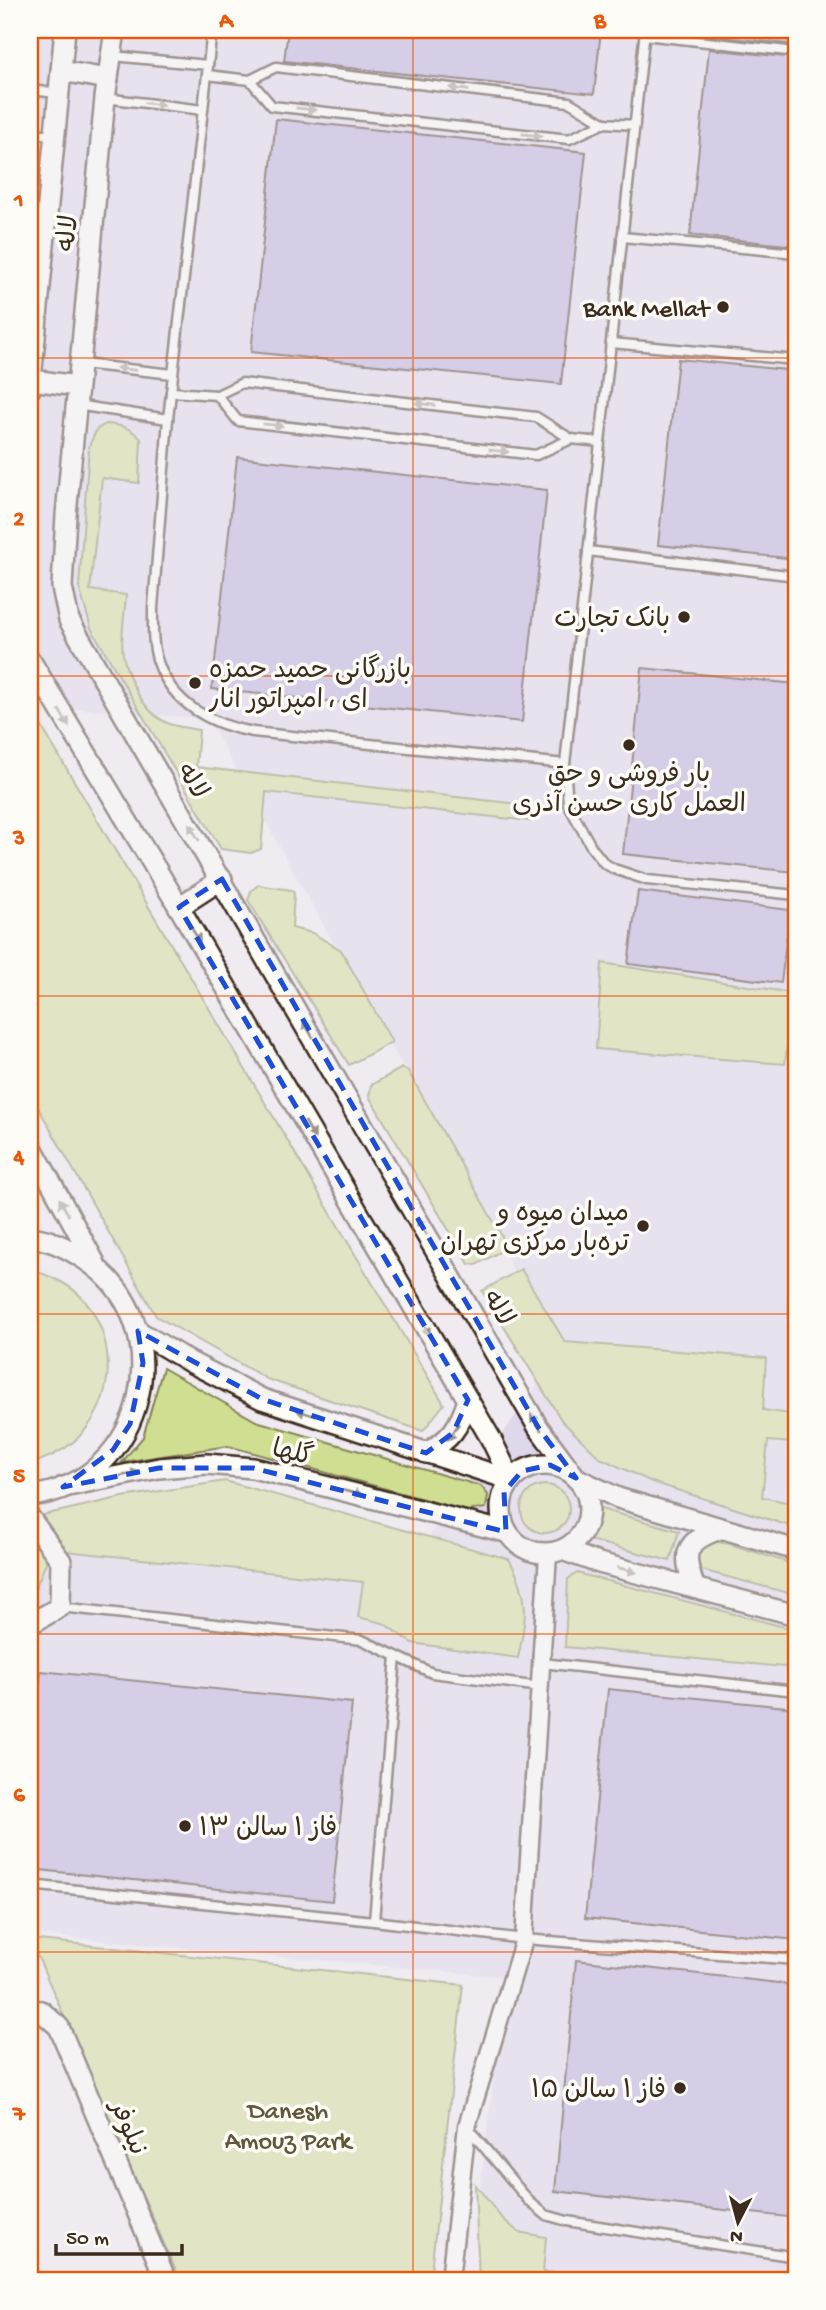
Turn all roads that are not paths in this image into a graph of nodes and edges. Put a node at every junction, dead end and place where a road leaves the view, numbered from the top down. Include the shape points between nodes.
1 (65, 30) edge
2 (114, 30) edge
3 (212, 30) edge
4 (645, 32) edge
5 (796, 52) edge
6 (111, 55) junction
7 (208, 65) junction
8 (61, 71) junction
9 (206, 75) junction
10 (250, 80) junction
11 (106, 89) junction
12 (30, 90) edge
13 (57, 93) junction
14 (203, 110) junction
15 (604, 123) junction
16 (635, 125) junction
17 (30, 132) edge
18 (54, 135) junction
19 (622, 237) junction
20 (796, 253) edge
21 (611, 342) junction
22 (796, 360) edge
23 (79, 364) junction
24 (173, 374) junction
25 (31, 385) edge
26 (171, 392) junction
27 (77, 396) junction
28 (217, 396) junction
29 (168, 419) junction
30 (570, 439) junction
31 (600, 442) junction
32 (588, 551) junction
33 (796, 576) edge
34 (30, 660) edge
35 (565, 764) junction
36 (222, 880) junction
37 (796, 895) edge
38 (179, 907) junction
39 (30, 1144) edge
40 (30, 1237) edge
41 (97, 1267) junction
42 (796, 1280) edge
43 (796, 1318) edge
44 (138, 1331) junction
45 (468, 1401) junction
46 (426, 1453) junction
47 (576, 1478) junction
48 (511, 1480) junction
49 (63, 1488) junction
50 (30, 1496) edge
51 (30, 1518) edge
52 (720, 1529) junction
53 (506, 1532) junction
54 (796, 1550) edge
55 (555, 1552) junction
56 (695, 1588) junction
57 (60, 1607) junction
58 (796, 1615) edge
59 (30, 1624) edge
60 (396, 1656) junction
61 (541, 1663) junction
62 (541, 1687) junction
63 (796, 1691) edge
64 (30, 1885) edge
65 (374, 1921) junction
66 (524, 1939) junction
67 (796, 1960) edge
68 (30, 2010) edge
69 (467, 2126) junction
70 (796, 2257) edge
71 (166, 2280) edge
72 (450, 2280) edge

1 - 8 street, لاله
2 - 6 street, لاله
3 - 7 lane
4 - 5 lane
4 - 16 lane
6 - 7 lane
6 - 11 street, لاله
7 - 9 lane
8 - 11 street
8 - 13 street, لاله
9 - 10 lane
9 - 14 lane
15 -> 10 lane via 569,102 276,67
10 -> 15 lane via 272,106 569,139
11 -> 14 lane
11 - 23 street, لاله
12 - 13 lane
13 - 18 street, لاله
14 - 24 lane
15 - 16 lane
16 - 19 lane
17 - 18 lane
18 - 25 street, لاله
19 - 20 lane
19 - 21 lane
21 - 22 lane
21 - 31 lane
24 -> 23 lane
23 - 27 street, لاله
24 - 26 lane
25 - 27 street
26 - 28 lane
26 - 29 lane
27 - 29 lane
36 -> 27 street, لاله via 69,620 62,587
30 -> 28 lane via 536,417 242,383
28 -> 30 lane via 238,421 536,455
29 - 35 lane via 153,639 168,684 183,701 208,719 253,732
30 - 31 lane
31 - 32 lane
32 - 33 lane
32 - 35 lane
34 -> 38 street
35 - 37 lane via 568,804 592,848 614,869 647,880
36 - 38 street
47 -> 36 street, لاله via 538,1427
38 -> 45 street
41 -> 39 street
40 - 41 street via 68,1248
41 - 44 street via 129,1307
42 - 43 lane
46 -> 44 street, گلها via 262,1399
44 - 49 street via 143,1363 140,1394 130,1424 113,1450 90,1472
45 -> 46 street via 453,1433
45 - 48 street
46 - 48 street, گلها
47 - 48 street via 557,1467 536,1466
47 - 52 street via 618,1498
47 - 55 street via 585,1490 589,1518 579,1537
48 - 53 street via 500,1506
49 - 50 street, گلها
49 -> 53 street, گلها via 159,1468 206,1464 253,1468
51 - 57 street via 61,1561
52 - 54 street
52 - 56 street via 690,1547 687,1566
53 - 55 street via 524,1549
55 -> 56 street
55 - 61 street
56 - 58 street
57 - 59 street
57 - 60 lane via 362,1640
60 - 62 lane via 432,1673
60 - 65 lane
61 - 62 street
61 - 63 lane
62 - 66 street
64 - 65 lane
65 - 66 lane
66 - 67 lane
66 - 69 street
68 - 71 street, نیلوفر via 41,2011 59,2028
69 - 70 lane via 546,2215
69 - 72 street

